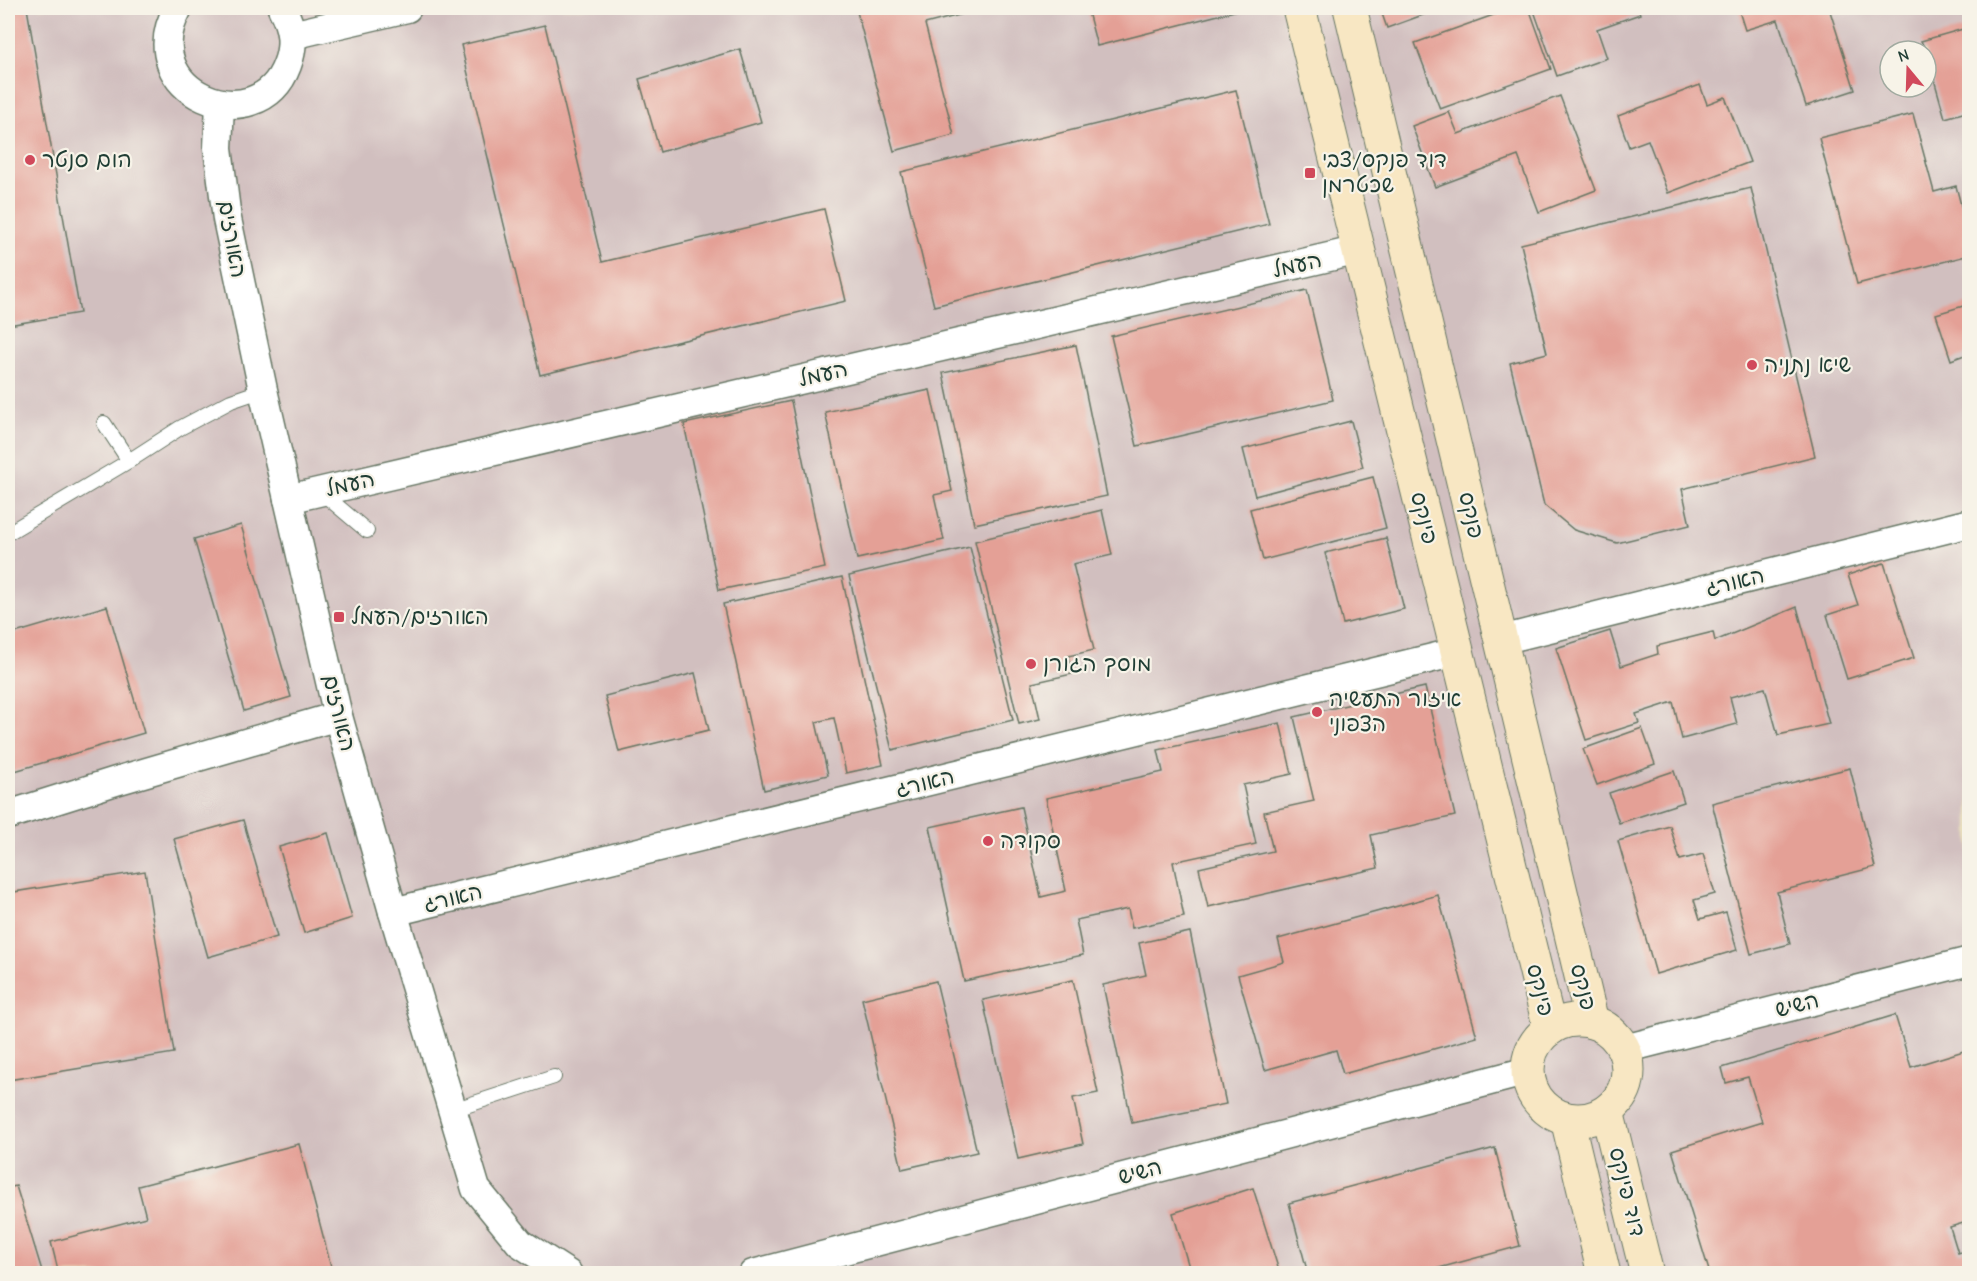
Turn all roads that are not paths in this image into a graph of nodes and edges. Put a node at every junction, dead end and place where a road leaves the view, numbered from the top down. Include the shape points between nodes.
1 (178, 8) edge
2 (282, 8) edge
3 (407, 8) edge
4 (1299, 8) edge
5 (1350, 8) edge
6 (292, 35) junction
7 (220, 104) junction
8 (1359, 250) junction
9 (263, 390) junction
10 (104, 423) dead end
11 (129, 461) junction
12 (320, 491) junction
13 (288, 498) junction
14 (1970, 523) edge
15 (367, 531) dead end
16 (8, 532) edge
17 (1501, 640) junction
18 (1457, 652) junction
19 (338, 716) junction
20 (8, 815) edge
21 (393, 912) junction
22 (1970, 962) edge
23 (1592, 1022) junction
24 (1550, 1029) junction
25 (1624, 1049) junction
26 (1528, 1071) junction
27 (554, 1077) dead end
28 (453, 1110) junction
29 (1607, 1111) junction
30 (1567, 1119) junction
31 (568, 1274) edge
32 (753, 1274) edge
33 (1604, 1274) edge
34 (1647, 1274) edge

1 - 7 street via 170,22 167,44 171,65 182,83 199,97
2 - 6 street
3 - 6 street
4 - 8 street, פינקס
5 - 17 street, פנקס
6 - 7 street via 285,72 273,87 239,104
7 - 9 street, האורזים via 218,148 227,219
8 - 12 street, העמל
8 - 18 street, פינקס
9 - 11 lane via 231,401 180,428
9 - 13 street, האורזים
10 - 11 lane
11 - 16 lane
12 - 13 street, העמל
12 - 15 lane
13 - 19 street, האורזים
14 - 17 street, האורג
17 - 23 street, פנקס
18 - 21 street, האורג
18 - 24 street, פינקס
19 - 20 street
19 - 21 street, האורזים
21 - 28 street, האורזים
22 - 25 street, השיש
23 - 24 street via 1574,1020
23 - 25 street via 1614,1035
24 - 26 street via 1537,1041
25 - 29 street via 1626,1083 1619,1099
26 - 30 street via 1531,1088 1540,1102
26 - 32 street, השיש
27 - 28 lane
28 - 31 street, האורזים via 476,1189 520,1243
29 - 30 street via 1584,1119
29 - 34 street, דוד פינקס
30 - 33 street

